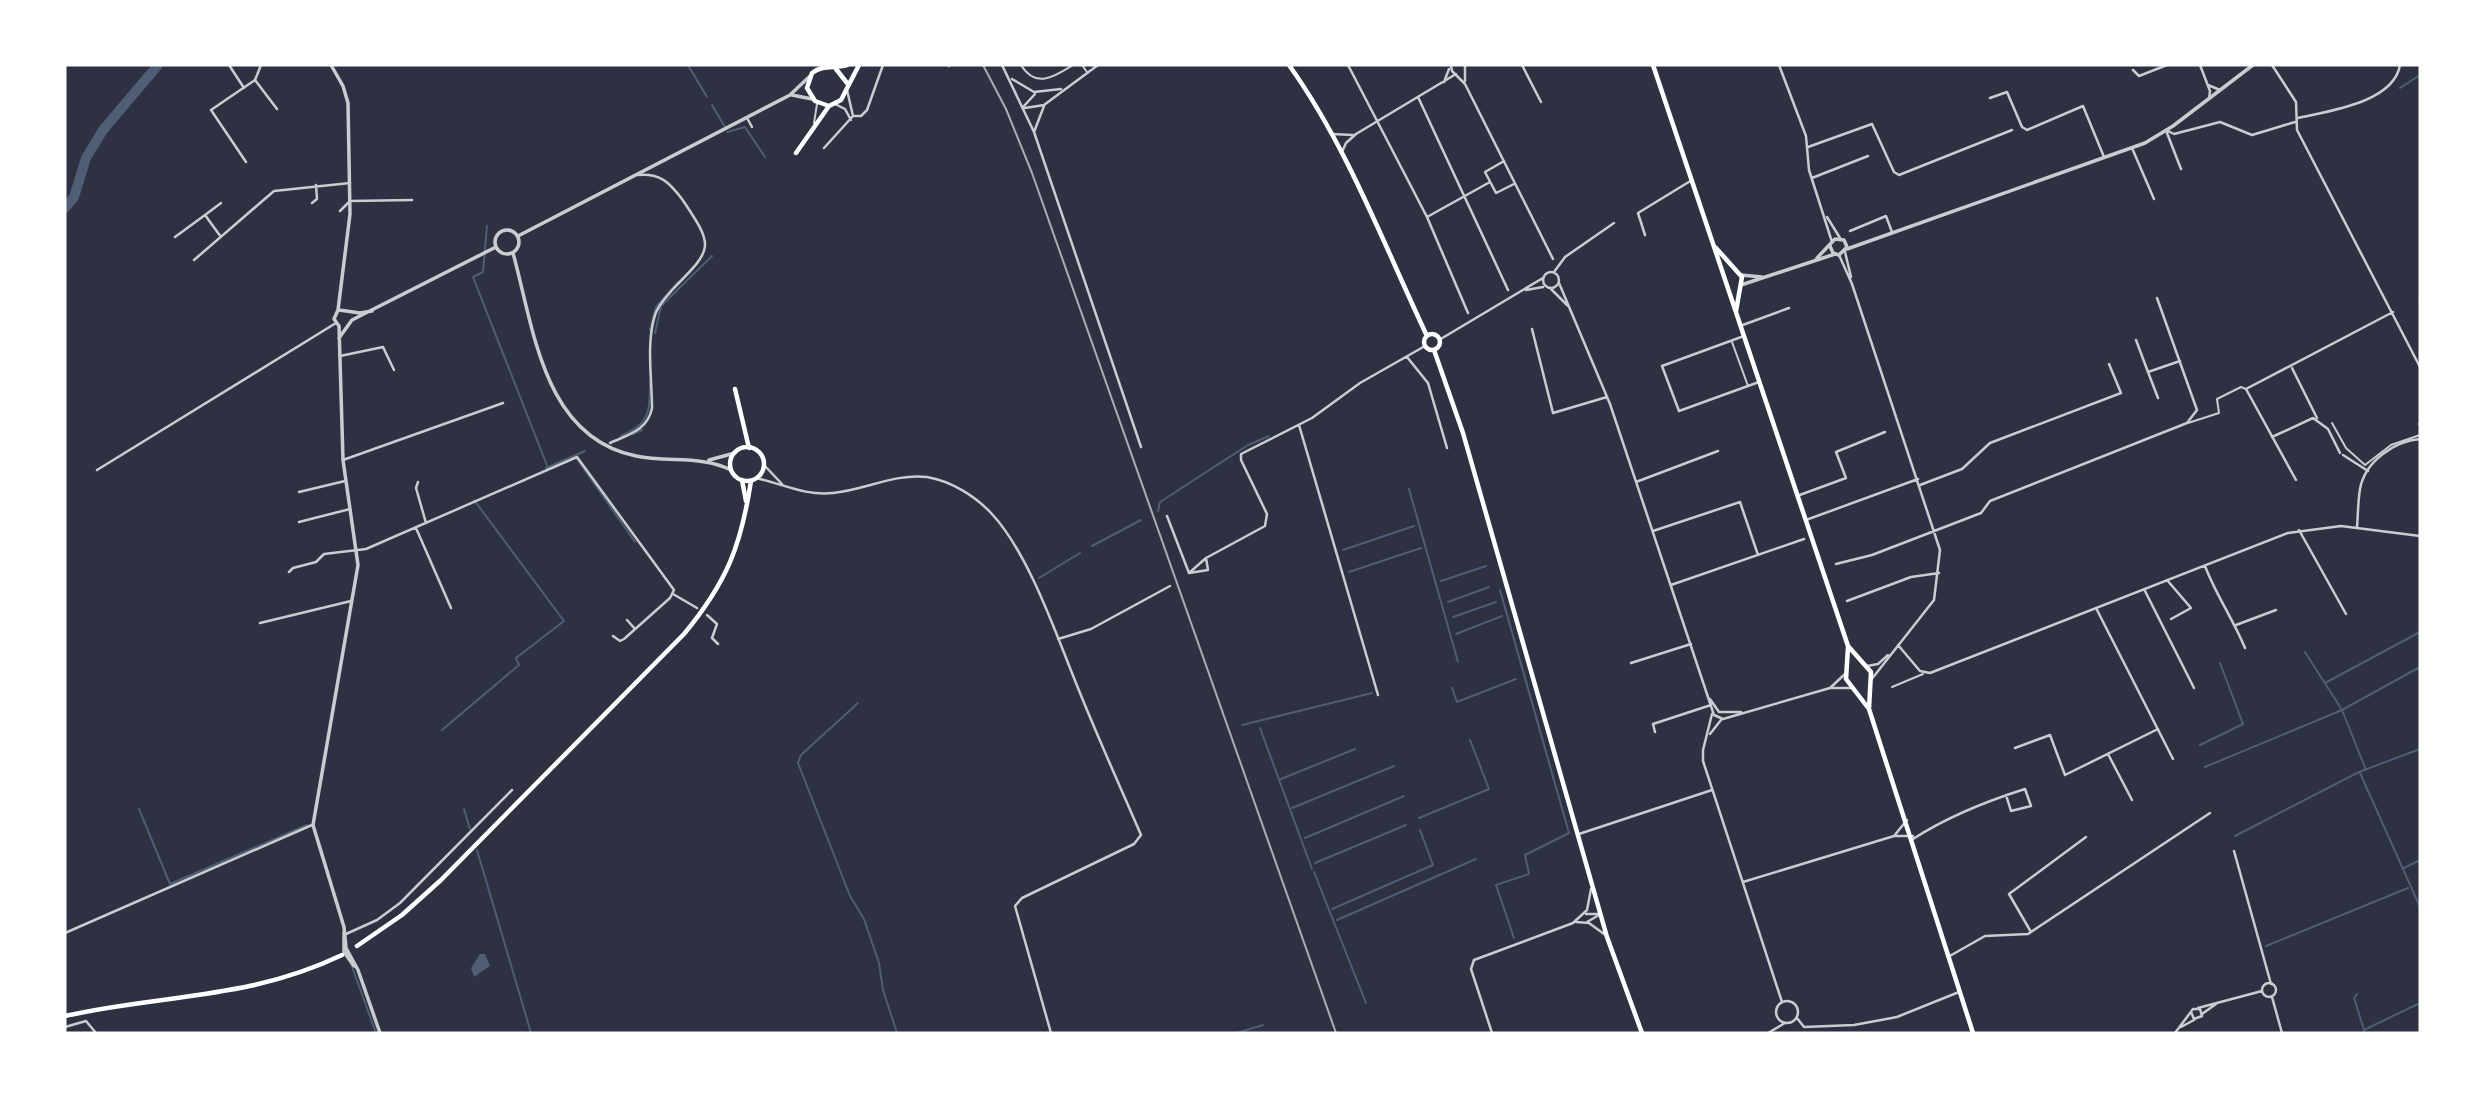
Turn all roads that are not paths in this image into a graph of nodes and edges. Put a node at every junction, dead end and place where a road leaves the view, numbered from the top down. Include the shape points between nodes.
1 (229, 65) edge
2 (261, 65) edge
3 (331, 65) edge
4 (847, 65) edge
5 (859, 65) edge
6 (883, 65) edge
7 (1002, 65) edge
8 (1021, 65) edge
9 (1073, 65) edge
10 (1082, 65) edge
11 (1098, 65) edge
12 (1289, 65) edge
13 (1348, 65) edge
14 (1467, 65) edge
15 (1522, 65) edge
16 (1653, 65) edge
17 (1779, 65) edge
18 (2167, 65) edge
19 (2200, 65) edge
20 (2253, 65) edge
21 (2274, 65) edge
22 (2400, 65) edge
23 (1450, 66) edge
24 (836, 69) junction
25 (2133, 70) dead end
26 (1463, 72) junction
27 (1087, 73) junction
28 (1457, 74) junction
29 (810, 76) junction
30 (1009, 77) junction
31 (255, 80) junction
32 (1444, 82) junction
33 (1465, 84) junction
34 (2208, 85) junction
35 (244, 88) junction
36 (847, 88) junction
37 (1064, 88) junction
38 (2220, 90) junction
39 (1038, 93) junction
40 (790, 95) junction
41 (1418, 97) junction
42 (1990, 98) dead end
43 (812, 99) junction
44 (2209, 99) junction
45 (1541, 102) dead end
46 (817, 103) junction
47 (835, 104) junction
48 (1044, 105) junction
49 (828, 106) junction
50 (1024, 107) junction
51 (277, 109) dead end
52 (746, 117) junction
53 (853, 117) junction
54 (2297, 120) junction
55 (1378, 121) junction
56 (814, 123) junction
57 (752, 127) dead end
58 (2012, 130) dead end
59 (2166, 130) junction
60 (1034, 132) junction
61 (1330, 133) junction
62 (1356, 134) junction
63 (1808, 147) junction
64 (824, 148) dead end
65 (2132, 148) junction
66 (796, 153) dead end
67 (1342, 155) junction
68 (1867, 156) dead end
69 (2105, 158) junction
70 (246, 162) dead end
71 (1504, 162) junction
72 (2181, 169) dead end
73 (630, 177) junction
74 (1812, 178) junction
75 (1692, 180) junction
76 (1490, 182) junction
77 (350, 183) junction
78 (1516, 183) junction
79 (316, 185) junction
80 (1464, 196) junction
81 (2154, 199) dead end
82 (412, 200) dead end
83 (350, 201) junction
84 (221, 203) dead end
85 (312, 203) dead end
86 (340, 211) dead end
87 (1824, 211) junction
88 (205, 215) junction
89 (1427, 217) junction
90 (1614, 223) dead end
91 (1850, 231) dead end
92 (1892, 232) junction
93 (1645, 235) dead end
94 (518, 236) junction
95 (175, 237) dead end
96 (222, 237) junction
97 (1840, 238) junction
98 (1846, 241) junction
99 (1866, 241) junction
100 (1831, 244) junction
101 (496, 247) junction
102 (1715, 248) junction
103 (1846, 251) junction
104 (513, 253) junction
105 (1837, 255) junction
106 (1553, 259) dead end
107 (194, 260) dead end
108 (1816, 260) junction
109 (1735, 271) junction
110 (1554, 272) junction
111 (1741, 275) junction
112 (1726, 276) junction
113 (1765, 277) junction
114 (1543, 278) junction
115 (1559, 283) junction
116 (1852, 284) junction
117 (1727, 285) junction
118 (1545, 286) junction
119 (1740, 286) junction
120 (1551, 289) junction
121 (1508, 290) dead end
122 (1520, 293) junction
123 (340, 294) junction
124 (2157, 298) dead end
125 (345, 308) junction
126 (1570, 308) junction
127 (1789, 308) dead end
128 (338, 310) junction
129 (374, 310) junction
130 (350, 311) junction
131 (2393, 312) junction
132 (1468, 313) dead end
133 (1736, 314) junction
134 (352, 320) junction
135 (337, 325) junction
136 (1740, 326) junction
137 (346, 327) junction
138 (1532, 329) dead end
139 (1427, 335) junction
140 (1744, 336) junction
141 (339, 338) junction
142 (1439, 340) junction
143 (2136, 340) dead end
144 (1731, 341) junction
145 (1425, 346) junction
146 (1434, 350) junction
147 (340, 356) junction
148 (1407, 357) junction
149 (2419, 360) edge
150 (2180, 361) junction
151 (2109, 364) dead end
152 (2420, 367) edge
153 (2292, 368) dead end
154 (394, 370) dead end
155 (2148, 372) junction
156 (1759, 382) junction
157 (1748, 387) junction
158 (2246, 388) junction
159 (734, 389) dead end
160 (1607, 397) junction
161 (2158, 398) dead end
162 (503, 402) dead end
163 (2318, 420) junction
164 (2187, 423) junction
165 (2332, 423) dead end
166 (1299, 425) junction
167 (1885, 432) dead end
168 (2272, 437) junction
169 (2420, 437) edge
170 (610, 443) dead end
171 (1141, 447) dead end
172 (749, 448) junction
173 (1447, 448) dead end
174 (1718, 451) dead end
175 (735, 453) junction
176 (343, 460) junction
177 (707, 461) junction
178 (764, 465) junction
179 (97, 470) dead end
180 (732, 470) junction
181 (2368, 471) junction
182 (1918, 479) junction
183 (742, 480) junction
184 (754, 480) junction
185 (2295, 480) dead end
186 (345, 481) junction
187 (418, 482) dead end
188 (1636, 482) junction
189 (782, 484) junction
190 (1920, 485) junction
191 (299, 492) dead end
192 (1797, 496) junction
193 (747, 505) junction
194 (350, 509) junction
195 (1167, 516) dead end
196 (1805, 520) junction
197 (299, 522) dead end
198 (426, 523) junction
199 (2357, 527) junction
200 (416, 528) junction
201 (2299, 530) junction
202 (1653, 531) junction
203 (1935, 531) junction
204 (2420, 536) edge
205 (1804, 539) dead end
206 (357, 550) junction
207 (1758, 555) junction
208 (1206, 558) junction
209 (1836, 565) dead end
210 (2205, 566) junction
211 (289, 572) dead end
212 (1189, 573) junction
213 (1939, 573) junction
214 (2167, 580) junction
215 (1671, 585) junction
216 (1170, 586) dead end
217 (2144, 589) junction
218 (673, 594) junction
219 (351, 601) junction
220 (1847, 601) dead end
221 (451, 608) dead end
222 (2096, 608) junction
223 (700, 610) junction
224 (2276, 610) dead end
225 (2346, 614) dead end
226 (708, 615) dead end
227 (2171, 619) dead end
228 (627, 620) dead end
229 (260, 623) dead end
230 (2236, 625) junction
231 (635, 629) junction
232 (614, 636) dead end
233 (1058, 639) junction
234 (718, 644) dead end
235 (1691, 644) junction
236 (1898, 645) junction
237 (1848, 646) junction
238 (2245, 648) dead end
239 (1893, 651) junction
240 (1631, 663) dead end
241 (1865, 666) junction
242 (1848, 670) junction
243 (1924, 673) junction
244 (1870, 682) junction
245 (1892, 687) dead end
246 (1830, 688) junction
247 (2194, 688) dead end
248 (1855, 689) junction
249 (1378, 695) dead end
250 (1709, 696) junction
251 (1711, 705) junction
252 (1870, 709) junction
253 (1712, 711) junction
254 (1745, 711) junction
255 (1723, 719) junction
256 (2158, 729) junction
257 (1655, 732) dead end
258 (1708, 737) junction
259 (2015, 748) dead end
260 (2108, 754) junction
261 (2173, 759) dead end
262 (512, 790) dead end
263 (1712, 790) junction
264 (2006, 795) junction
265 (2132, 800) dead end
266 (2210, 813) dead end
267 (1907, 820) junction
268 (313, 825) junction
269 (1578, 834) junction
270 (1894, 836) junction
271 (1913, 837) junction
272 (2086, 837) dead end
273 (2234, 851) dead end
274 (1591, 882) junction
275 (1744, 882) junction
276 (1584, 914) junction
277 (1600, 914) junction
278 (1573, 922) junction
279 (1587, 922) junction
280 (344, 927) junction
281 (65, 933) edge
282 (2031, 933) junction
283 (346, 934) junction
284 (1607, 937) junction
285 (344, 941) junction
286 (357, 946) dead end
287 (342, 955) dead end
288 (1948, 957) junction
289 (2271, 984) junction
290 (2262, 991) junction
291 (1959, 992) junction
292 (2272, 997) junction
293 (1782, 1002) junction
294 (2219, 1003) junction
295 (2198, 1008) junction
296 (2191, 1012) junction
297 (2202, 1014) junction
298 (65, 1016) edge
299 (1797, 1018) junction
300 (2196, 1019) junction
301 (1785, 1023) junction
302 (65, 1027) edge
303 (2175, 1032) edge
304 (96, 1033) edge
305 (380, 1033) edge
306 (1051, 1033) edge
307 (1492, 1033) edge
308 (1642, 1033) edge
309 (1768, 1033) edge
310 (1973, 1033) edge
311 (2282, 1033) edge

1 - 35 street
2 - 31 street
3 - 77 street via 347,96
4 - 24 main road
5 - 36 main road
6 - 53 street via 867,110
7 - 30 street
8 - 9 street via 1029,76 1047,80
10 - 27 street
11 - 27 street
12 - 61 main road
13 - 55 street
14 - 26 street
15 - 45 street
16 - 75 main road
17 - 63 street
18 - 25 street via 2139,76
19 - 34 street
20 - 38 street
21 - 54 street via 2296,102
22 - 54 street via 2399,73 2381,94
23 - 28 street
23 - 32 street
24 - 29 main road via 820,68
24 - 36 main road
26 - 28 street
26 - 33 street
27 - 37 street
28 - 32 street
28 - 33 street
29 - 40 street
29 - 43 main road via 807,88
30 - 39 street
30 - 50 street
31 - 35 street
31 - 51 street
32 - 41 street
33 - 71 street
34 - 38 street
34 - 44 street
35 - 70 street via 211,110
36 - 47 main road
36 - 53 street
37 - 39 street
37 - 48 street
38 - 44 street
39 - 50 street
40 - 43 street
40 - 52 street
41 - 55 street
41 - 80 street
42 - 69 street via 2007,92 2027,131 2083,106
43 - 46 main road
44 - 59 street
46 - 49 main road
46 - 56 street
47 - 49 main road
47 - 53 street
48 - 50 street
48 - 60 street
49 - 56 main road
50 - 60 street
52 - 57 street
52 - 73 street
53 - 64 street
54 - 59 street via 2255,135 2216,121 2174,134
54 - 131 street via 2300,137
55 - 62 street
55 - 89 street
56 - 66 main road
58 - 63 street via 1899,175 1873,124
59 - 65 street
59 - 72 street
60 - 171 street
61 - 62 street
61 - 67 main road
62 - 67 street
63 - 74 street
65 - 69 street
65 - 81 street
67 - 139 main road
68 - 74 street
69 - 92 street
71 - 76 street via 1485,172
71 - 78 street
73 - 94 street
73 - 170 street via 656,175 673,186 704,235 705,250 655,314 650,415 640,429
74 - 87 street
75 - 93 street via 1638,213
75 - 102 main road
76 - 78 street via 1496,193
76 - 80 street
77 - 79 street
77 - 83 street
78 - 106 street
79 - 85 street via 317,199
79 - 96 street via 274,191
80 - 89 street
80 - 121 street
82 - 83 street
83 - 86 street
83 - 123 street
84 - 88 street
87 - 97 street
87 - 100 street
88 - 95 street
88 - 96 street
89 - 132 street
90 - 110 street via 1558,263
91 - 92 street via 1886,216
92 - 99 street
94 - 101 street via 501,231
94 - 104 street via 519,246
96 - 107 street
97 - 98 street
97 - 100 street
98 - 99 street
98 - 103 street
99 - 103 street
100 - 105 street
100 - 108 street
101 - 104 street via 503,254
101 - 129 street
102 - 109 main road
102 - 112 main road
103 - 105 street
103 - 116 street
104 - 177 street via 548,380 581,429 624,454
105 - 108 street
105 - 116 street
108 - 113 street
109 - 111 main road
109 - 112 main road
110 - 114 street
110 - 115 street
111 - 113 street
111 - 119 main road
112 - 117 main road
113 - 119 street
114 - 118 street
114 - 122 street
115 - 120 street
115 - 126 street
116 - 182 street
117 - 119 main road
117 - 133 main road
118 - 120 street
118 - 122 street
119 - 133 main road
120 - 126 street
122 - 142 street
123 - 125 street
123 - 128 street
124 - 150 street
125 - 128 street
125 - 130 street
126 - 160 street
127 - 136 street
128 - 135 street via 334,316
129 - 130 street
129 - 134 street
130 - 134 street
131 - 149 street
131 - 158 street
133 - 136 main road
134 - 137 street
135 - 137 street
135 - 141 street
135 - 179 street
136 - 140 main road
137 - 141 street
138 - 160 street via 1553,413
139 - 142 main road
139 - 145 main road
140 - 144 street
140 - 156 main road
141 - 147 street
142 - 146 main road
143 - 155 street
144 - 157 street
144 - 157 street via 1662,366 1679,411
145 - 146 main road
145 - 148 street
146 - 269 main road via 1464,433
147 - 154 street via 383,347
147 - 176 street
148 - 166 street
148 - 173 street via 1432,393
149 - 152 street
150 - 155 street
150 - 164 street via 2197,410
151 - 190 street via 2121,393 1990,443 1962,469
153 - 163 street
155 - 161 street
156 - 157 street
156 - 192 main road
158 - 164 street via 2217,399 2218,413
158 - 168 street
159 - 172 main road
160 - 188 street
162 - 176 street
163 - 168 street via 2313,418
163 - 181 street via 2341,454
164 - 203 street via 2006,495 1990,502 1981,513
165 - 169 street via 2354,458 2366,465 2391,444
166 - 208 street via 1241,454 1267,520 1265,526
166 - 249 street
167 - 192 street via 1836,452 1846,478
168 - 185 street
169 - 181 street via 2390,449
172 - 175 main road
172 - 178 main road via 758,452
174 - 188 street
175 - 177 street
175 - 180 main road
176 - 186 street
177 - 180 street
178 - 184 main road
178 - 189 street
180 - 183 main road
181 - 199 street via 2360,487
182 - 190 street
182 - 196 street
183 - 184 main road
183 - 193 main road
184 - 189 street
184 - 193 main road
186 - 191 street
186 - 194 street
187 - 198 street
188 - 202 street
189 - 233 street via 819,494 926,477 964,491 1004,529
190 - 203 street
192 - 196 main road
193 - 223 main road via 733,558
194 - 197 street
194 - 206 street
195 - 212 street
196 - 237 main road
198 - 200 street
198 - 218 street via 577,457
199 - 201 street
199 - 204 street
200 - 206 street
200 - 221 street
201 - 210 street
201 - 225 street
202 - 207 street via 1740,502
202 - 215 street
203 - 209 street
203 - 213 street
205 - 207 street
206 - 211 street via 324,554
206 - 219 street
207 - 215 street
208 - 212 street
208 - 212 street via 1208,570
210 - 214 street
210 - 230 street via 2217,598
213 - 220 street via 1911,577
213 - 236 street via 1934,600
214 - 217 street
214 - 227 street via 2191,608
215 - 235 street
216 - 233 street via 1091,629
217 - 222 street
217 - 247 street
218 - 223 street
218 - 231 street
219 - 229 street
219 - 268 street
222 - 243 street
222 - 256 street
223 - 286 main road via 477,844 410,909
224 - 230 street
226 - 234 street via 717,624 712,638
228 - 231 street
230 - 238 street
231 - 232 street via 622,640
233 - 306 street via 1140,835 1135,844 1022,898 1015,906
235 - 240 street
235 - 250 street
236 - 239 street
236 - 243 street
237 - 241 main road
237 - 242 main road
239 - 241 street via 1878,664
239 - 244 street
241 - 242 main road
241 - 244 main road via 1871,672
242 - 246 street
242 - 248 main road via 1848,683
243 - 245 street
244 - 248 main road
244 - 252 main road
246 - 248 street
246 - 254 street
248 - 252 main road
250 - 251 street
250 - 254 street via 1721,713
251 - 253 street
251 - 257 street via 1653,724
252 - 267 main road
253 - 255 street
253 - 258 street
254 - 255 street
255 - 258 street
256 - 260 street
256 - 261 street
258 - 263 street via 1702,756
259 - 260 street via 2050,735 2065,775
260 - 265 street
262 - 283 street via 396,906
263 - 269 street
263 - 275 street
264 - 264 street via 2025,789 2031,806 2011,811
264 - 271 street
266 - 282 street
267 - 270 street
267 - 271 main road
268 - 280 street
268 - 281 street
269 - 274 main road
270 - 271 street
270 - 275 street
271 - 288 main road
272 - 282 street via 2009,894
273 - 289 street
274 - 276 street
274 - 277 main road
275 - 293 street
276 - 277 street
276 - 278 street
277 - 279 street
277 - 284 main road
278 - 279 street
278 - 307 street via 1474,960 1471,969
279 - 284 street
280 - 283 street
280 - 285 street
282 - 288 street via 1985,936
283 - 285 street
284 - 308 main road
285 - 305 street
287 - 298 main road via 252,988
288 - 291 main road
289 - 290 street
289 - 292 street via 2276,990
290 - 292 street
290 - 294 street
291 - 299 street via 1897,1017 1854,1025 1804,1027
291 - 310 main road
292 - 311 street
293 - 299 street via 1789,1000 1797,1006
293 - 301 street via 1776,1013
294 - 295 street
294 - 297 street
295 - 296 street
295 - 297 street
296 - 300 street
296 - 303 street
297 - 300 street
299 - 301 street
300 - 303 street
301 - 309 street
302 - 304 street via 86,1021

